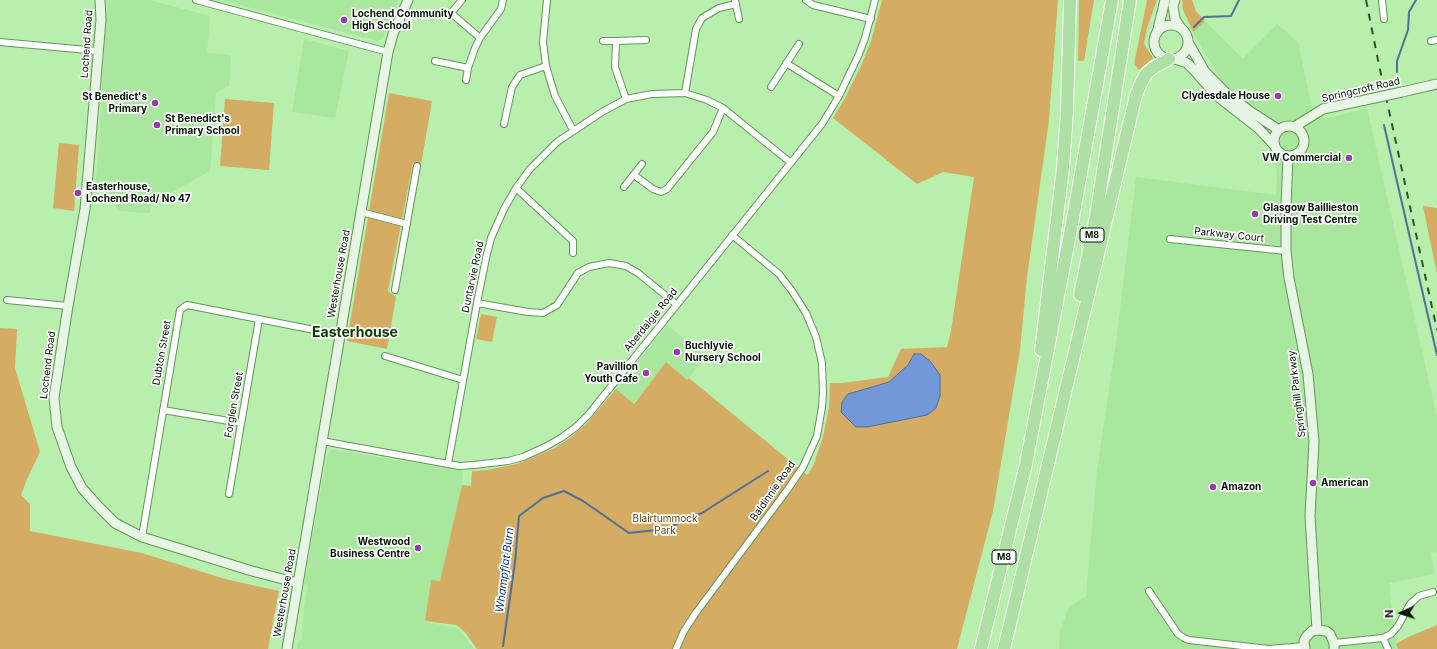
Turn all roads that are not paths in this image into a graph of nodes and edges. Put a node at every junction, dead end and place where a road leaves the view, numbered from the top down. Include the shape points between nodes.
1 (100, 0) edge
2 (196, 0) edge
3 (408, 0) edge
4 (462, 0) edge
5 (504, 0) edge
6 (547, 0) edge
7 (806, 0) edge
8 (875, 0) edge
9 (1070, 0) edge
10 (1112, 0) edge
11 (1130, 0) edge
12 (1165, 0) edge
13 (1175, 0) edge
14 (1382, 0) edge
15 (735, 2) edge
16 (739, 19) dead end
17 (871, 19) junction
18 (1384, 19) dead end
19 (1181, 28) junction
20 (1157, 33) junction
21 (480, 38) junction
22 (646, 40) dead end
23 (603, 41) dead end
24 (616, 41) junction
25 (0, 42) edge
26 (1188, 42) junction
27 (799, 44) dead end
28 (98, 51) junction
29 (388, 52) junction
30 (1172, 59) junction
31 (434, 61) dead end
32 (786, 63) junction
33 (546, 66) junction
34 (468, 68) junction
35 (466, 80) dead end
36 (1437, 84) edge
37 (771, 87) dead end
38 (685, 93) junction
39 (839, 96) junction
40 (626, 99) junction
41 (723, 108) junction
42 (504, 124) dead end
43 (1294, 127) junction
44 (574, 130) junction
45 (1279, 130) junction
46 (1275, 146) junction
47 (1288, 156) junction
48 (791, 163) junction
49 (642, 164) dead end
50 (417, 166) dead end
51 (634, 175) junction
52 (624, 187) dead end
53 (516, 188) junction
54 (361, 212) junction
55 (407, 224) junction
56 (732, 235) junction
57 (1170, 239) dead end
58 (1286, 251) junction
59 (573, 253) dead end
60 (395, 290) dead end
61 (6, 300) dead end
62 (477, 304) junction
63 (676, 304) junction
64 (68, 306) junction
65 (259, 319) junction
66 (340, 335) junction
67 (385, 356) dead end
68 (463, 380) junction
69 (163, 410) junction
70 (241, 422) junction
71 (322, 441) junction
72 (448, 464) junction
73 (1026, 464) junction
74 (1046, 469) junction
75 (229, 494) dead end
76 (142, 537) junction
77 (298, 583) junction
78 (1149, 591) dead end
79 (1433, 592) dead end
80 (1317, 630) junction
81 (1383, 638) junction
82 (1334, 646) edge
83 (1304, 647) edge
84 (287, 649) edge
85 (676, 649) edge
86 (981, 649) edge
87 (1004, 649) edge
88 (1388, 649) edge

1 - 28 street, Lochend Road
2 - 29 street
3 - 29 street, Westerhouse Road
4 - 21 street via 451,13
5 - 21 street via 502,9
6 - 33 street via 543,42
7 - 17 street via 813,5
8 - 17 street, Aberdalgie Road
9 - 73 highway via 1063,168
10 - 73 highway, M8
11 - 74 highway, M8 via 1096,216
12 - 20 street
13 - 19 street via 1175,19
14 - 18 street
15 - 16 street
15 - 38 street via 702,18 696,29
17 - 39 street, Aberdalgie Road via 859,54
19 - 20 street via 1170,25
19 - 26 street via 1188,37
20 - 30 street via 1156,50 1159,54
21 - 34 street
22 - 24 street
23 - 24 street
24 - 40 street via 615,67
25 - 28 street
26 - 30 street via 1185,53
26 - 45 street via 1205,72 1221,88
27 - 32 street
28 - 64 street, Lochend Road via 85,209
29 - 54 street, Westerhouse Road
30 - 46 street via 1187,63 1217,96 1258,128
30 - 74 highway, M8 via 1147,73 1136,95
31 - 34 street
32 - 37 street
32 - 39 street
33 - 42 street via 520,75 512,87
33 - 44 street via 555,96
34 - 35 street
36 - 43 street, Springcroft Road, bridge via 1324,109
38 - 40 street, Duntarvie Road via 652,94
38 - 41 street, Duntarvie Road
39 - 48 street, Aberdalgie Road via 822,124
40 - 44 street, Duntarvie Road
41 - 48 street, Duntarvie Road
41 - 51 street via 713,132 667,190 661,192 653,189
43 - 45 street via 1286,126
43 - 47 street via 1301,133 1304,142 1301,151
44 - 53 street, Duntarvie Road via 536,164
45 - 46 street via 1274,138
46 - 47 street via 1280,153
47 - 58 street, Springhill Parkway
48 - 56 street, Aberdalgie Road
49 - 51 street
50 - 55 street
51 - 52 street
53 - 59 street via 573,241
53 - 62 street, Duntarvie Road via 491,238
54 - 55 street
54 - 66 street, Westerhouse Road
55 - 60 street
56 - 63 street, Aberdalgie Road
56 - 85 street, Baldinnie Road via 779,274 806,313 816,337 822,363 822,407 817,436 803,467 695,614
57 - 58 street, Parkway Court
58 - 80 street, Springhill Parkway via 1308,374 1314,442 1310,516
61 - 64 street
62 - 63 street via 544,313 557,305 578,273 589,267 609,263 632,269
62 - 68 street, Duntarvie Road
63 - 72 street, Aberdalgie Road via 589,414 561,438 508,461 459,466
64 - 76 street, Lochend Road via 54,398 57,427 71,467 82,488 115,523
65 - 66 street, Dubton Street
65 - 69 street, Dubton Street via 187,305 180,310
65 - 70 street, Forglen Street
66 - 71 street, Westerhouse Road
67 - 68 street
68 - 72 street, Duntarvie Road
69 - 70 street
69 - 76 street, Dubton Street
70 - 75 street, Forglen Street
71 - 72 street, Aberdalgie Road
71 - 77 street, Westerhouse Road
73 - 86 highway, M8
74 - 87 highway, M8
76 - 77 street, Lochend Road
77 - 84 street, Westerhouse Road
78 - 83 street via 1178,634 1184,638 1270,648
79 - 81 street via 1419,596 1410,604 1398,626
80 - 82 street via 1326,631 1333,638
80 - 83 street via 1309,633
81 - 82 street
81 - 88 street

